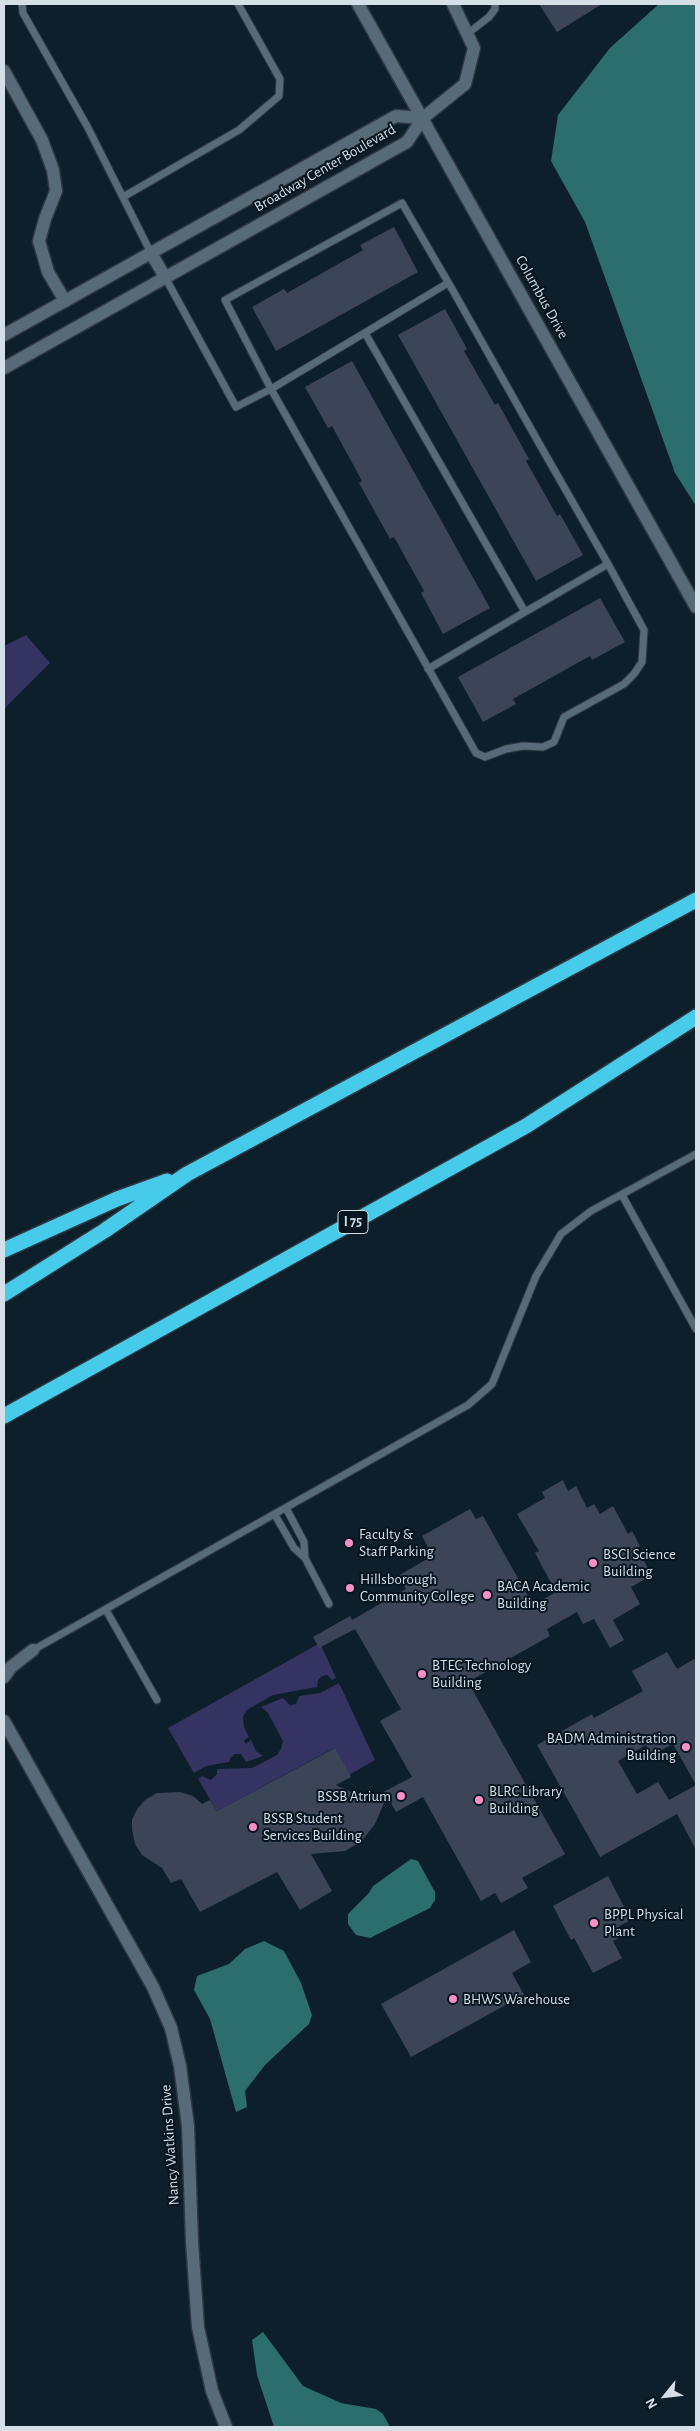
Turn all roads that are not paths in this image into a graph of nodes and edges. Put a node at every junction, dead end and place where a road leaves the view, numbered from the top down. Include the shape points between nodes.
1 (22, 4) edge
2 (238, 4) edge
3 (358, 4) edge
4 (453, 4) edge
5 (495, 4) edge
6 (467, 34) junction
7 (4, 71) edge
8 (423, 118) junction
9 (123, 197) junction
10 (151, 253) junction
11 (165, 277) junction
12 (448, 283) junction
13 (65, 301) junction
14 (366, 333) junction
15 (4, 335) edge
16 (4, 368) edge
17 (271, 390) junction
18 (608, 564) junction
19 (696, 607) edge
20 (525, 612) junction
21 (428, 669) junction
22 (696, 900) edge
23 (696, 1017) edge
24 (696, 1154) edge
25 (187, 1174) junction
26 (622, 1195) junction
27 (4, 1250) edge
28 (4, 1294) edge
29 (696, 1329) edge
30 (4, 1416) edge
31 (286, 1508) junction
32 (275, 1515) junction
33 (305, 1558) junction
34 (329, 1604) dead end
35 (106, 1610) junction
36 (33, 1650) joint
37 (4, 1677) edge
38 (157, 1700) dead end
39 (4, 1720) edge
40 (226, 2427) edge

1 - 9 lane via 23,13
2 - 9 lane via 280,79 279,96 239,130
3 - 8 street, Columbus Drive
4 - 6 street
5 - 6 lane via 489,17
6 - 8 street via 474,48 464,84
7 - 13 street via 42,140 53,170 56,191 40,241 48,272
8 - 10 street, Broadway Center Boulevard via 396,116
8 - 11 street, Broadway Center Boulevard via 407,142
8 - 19 street, Columbus Drive
9 - 10 lane
10 - 11 street
10 - 13 street, Broadway Center Boulevard
11 - 16 street, Broadway Center Boulevard
11 - 17 lane via 236,407
12 - 14 lane
12 - 17 lane via 402,203 225,300
12 - 18 lane
13 - 15 street, Broadway Center Boulevard
14 - 17 lane
14 - 20 lane
17 - 21 lane
18 - 20 lane
18 - 21 lane via 644,630 642,662 624,684 564,717 554,742 543,747 506,749 485,757 476,753
20 - 21 lane
22 - 25 highway
23 - 30 highway, I 75 via 526,1126
24 - 26 lane
25 - 27 highway via 117,1199
25 - 28 highway
26 - 29 lane
26 - 31 lane via 561,1234 536,1276 492,1384 460,1410
31 - 32 lane
31 - 33 lane via 304,1542
32 - 33 lane via 294,1548
32 - 35 lane
33 - 34 lane
35 - 36 lane
35 - 38 lane
36 - 37 street via 10,1667
39 - 40 street, Nancy Watkins Drive via 153,1987 171,2028 188,2126 198,2327 212,2391

